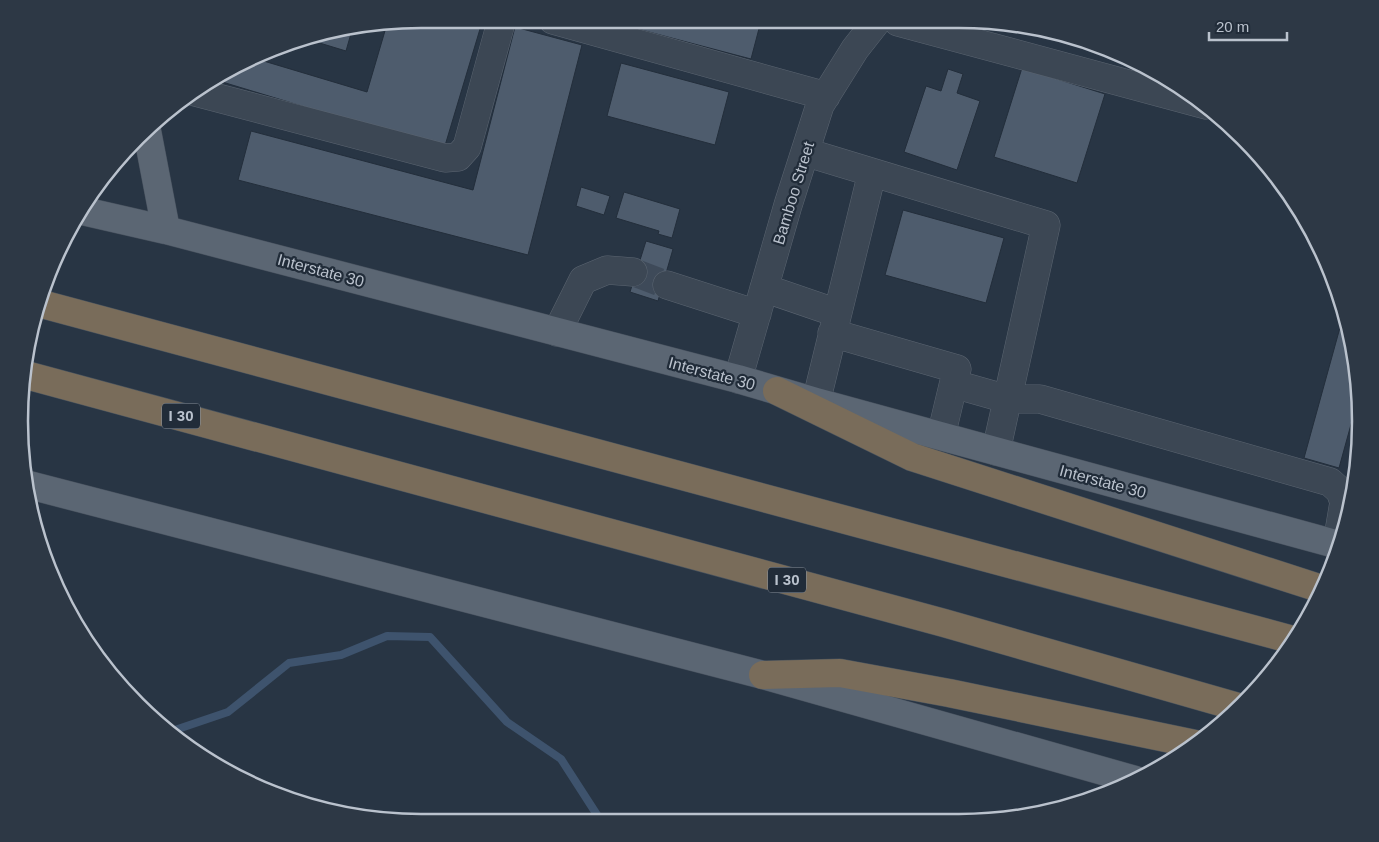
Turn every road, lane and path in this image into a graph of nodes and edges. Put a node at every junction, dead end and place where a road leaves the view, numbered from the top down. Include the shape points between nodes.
1 (500, 28) edge
2 (617, 28) edge
3 (872, 28) edge
4 (920, 28) edge
5 (202, 94) edge
6 (826, 96) junction
7 (1184, 99) edge
8 (146, 140) edge
9 (805, 152) junction
10 (872, 173) junction
11 (88, 211) edge
12 (166, 230) junction
13 (633, 272) tunnel mouth
14 (667, 284) tunnel mouth
15 (764, 288) junction
16 (45, 305) edge
17 (757, 314) junction
18 (835, 323) junction
19 (557, 332) junction
20 (30, 376) edge
21 (738, 379) junction
22 (954, 384) junction
23 (777, 391) junction
24 (1007, 399) junction
25 (816, 402) junction
26 (941, 436) junction
27 (996, 452) junction
28 (33, 486) edge
29 (1343, 500) edge
30 (1332, 543) edge
31 (1315, 587) edge
32 (1286, 638) edge
33 (763, 675) junction
34 (1230, 705) edge
35 (1185, 742) edge
36 (1125, 777) edge

1 - 5 street via 467,147 458,157 445,158
2 - 6 street
3 - 6 street, Bamboo Street
4 - 7 street
6 - 9 street, Bamboo Street
8 - 12 main road
9 - 10 street
9 - 15 street, Bamboo Street
10 - 18 street
10 - 24 street via 1046,225
11 - 12 main road, Interstate 30
12 - 19 main road, Interstate 30
13 - 19 street via 607,270 582,280
14 - 17 street
15 - 17 street, Bamboo Street
15 - 18 street
16 - 32 highway
17 - 21 street, Bamboo Street
18 - 22 street via 957,369
18 - 25 street
19 - 21 main road, Interstate 30
20 - 34 highway, I 30 via 944,623
21 - 23 main road, Interstate 30
22 - 24 street
22 - 26 street
23 - 25 main road, Interstate 30
23 - 31 highway via 912,458
24 - 27 street
24 - 29 street via 1040,399 1330,482 1340,491
25 - 26 main road, Interstate 30
26 - 27 main road, Interstate 30
27 - 30 main road, Interstate 30
28 - 33 main road
33 - 35 highway via 840,672
33 - 36 main road

